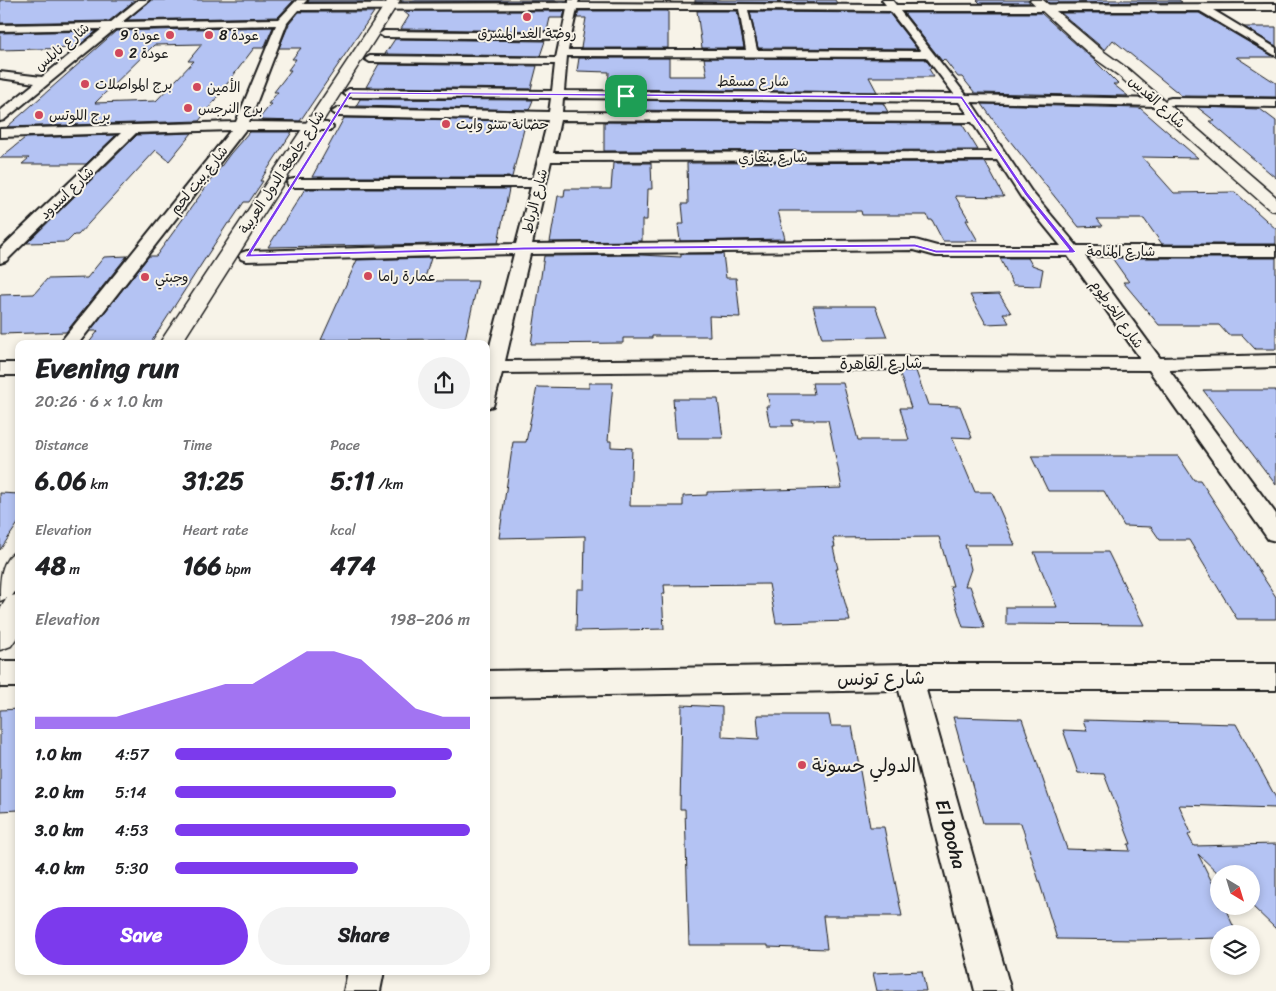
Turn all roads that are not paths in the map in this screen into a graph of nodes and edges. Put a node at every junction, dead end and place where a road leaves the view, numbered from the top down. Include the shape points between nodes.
1 (144, 0) edge
2 (299, 3) edge
3 (397, 3) edge
4 (574, 3) edge
5 (890, 4) edge
6 (1049, 4) edge
7 (743, 6) junction
8 (1276, 7) edge
9 (1202, 8) junction
10 (1259, 8) junction
11 (1276, 17) edge
12 (282, 22) junction
13 (1248, 24) dead end
14 (1230, 25) junction
15 (110, 27) junction
16 (0, 28) edge
17 (384, 34) junction
18 (566, 36) junction
19 (752, 53) junction
20 (1276, 53) edge
21 (928, 54) junction
22 (562, 57) junction
23 (370, 59) junction
24 (0, 75) edge
25 (45, 81) junction
26 (349, 93) junction
27 (558, 95) junction
28 (962, 98) junction
29 (1164, 102) junction
30 (1276, 103) edge
31 (338, 112) junction
32 (555, 116) junction
33 (0, 117) edge
34 (974, 118) junction
35 (241, 126) junction
36 (318, 127) junction
37 (133, 129) junction
38 (0, 132) edge
39 (1000, 156) junction
40 (546, 157) junction
41 (294, 183) junction
42 (539, 183) junction
43 (1276, 188) edge
44 (1276, 206) edge
45 (268, 224) dead end
46 (258, 240) dead end
47 (524, 249) junction
48 (1276, 251) edge
49 (1073, 252) junction
50 (247, 256) junction
51 (0, 258) edge
52 (237, 272) dead end
53 (71, 340) edge
54 (173, 340) edge
55 (1276, 361) edge
56 (1153, 364) junction
57 (15, 368) edge
58 (490, 368) edge
59 (0, 369) edge
60 (1276, 532) edge
61 (15, 567) edge
62 (0, 588) edge
63 (15, 614) edge
64 (0, 636) edge
65 (0, 674) edge
66 (15, 674) edge
67 (909, 677) junction
68 (1276, 677) edge
69 (490, 684) edge
70 (365, 975) edge
71 (362, 991) edge
72 (993, 991) edge

1 - 15 street, شارع نابلس
2 - 3 street
2 - 12 street, شارع بيت لحم
3 - 4 street
3 - 17 main road, شارع جامعة الدول العربية
3 - 36 main road, شارع جامعة الدول العربية
4 - 7 street
4 - 18 street, شارع الرباط
5 - 6 street
5 - 7 street
5 - 21 street, شارع الخرطوم
6 - 9 street
6 - 29 main road, شارع القدس
7 - 19 street
8 - 10 street
9 - 10 street
9 - 14 street
10 - 11 street
12 - 15 street
12 - 35 street, شارع بيت لحم
13 - 14 street
14 - 20 street
15 - 16 street
15 - 25 street, شارع نابلس
17 - 18 street
17 - 23 main road, شارع جامعة الدول العربية
18 - 22 street, شارع الرباط
19 - 21 street
19 - 22 street
21 - 28 street, شارع الخرطوم
22 - 23 street
22 - 27 street, شارع الرباط
23 - 26 main road, شارع جامعة الدول العربية
24 - 25 street
25 - 33 street, شارع نابلس
26 - 27 street, شارع مسقط
26 - 31 main road, شارع جامعة الدول العربية
27 - 28 street, شارع مسقط
27 - 32 street, شارع الرباط
28 - 29 street, شارع مسقط
28 - 34 street, شارع الخرطوم
29 - 30 street, شارع مسقط
29 - 43 main road, شارع القدس
29 - 44 main road, شارع القدس
31 - 32 street
31 - 36 main road, شارع جامعة الدول العربية
32 - 34 street
32 - 40 street, شارع الرباط
34 - 39 street, شارع الخرطوم
35 - 36 street
35 - 37 street
35 - 53 street, شارع بيت لحم
36 - 41 main road, شارع جامعة الدول العربية
36 - 54 main road, شارع جامعة الدول العربية
37 - 38 street
37 - 51 street, شارع اسدود
39 - 40 street, شارع بنغازي
39 - 49 street, شارع الخرطوم
40 - 42 street, شارع الرباط
41 - 42 street
41 - 45 main road, شارع جامعة الدول العربية
42 - 47 street, شارع الرباط
46 - 50 main road, شارع جامعة الدول العربية
47 - 49 street, شارع المنامة via 915,245 936,252
47 - 50 street, شارع المنامة
47 - 58 street, شارع الرباط
48 - 49 street, شارع المنامة
49 - 56 street, شارع الخرطوم
50 - 52 main road, شارع جامعة الدول العربية
55 - 56 street, شارع القاهرة
56 - 58 street, شارع القاهرة
56 - 60 street, شارع الخرطوم
57 - 59 street
61 - 62 main road
63 - 64 main road
65 - 66 street
67 - 68 street, شارع تونس
67 - 69 street, شارع تونس
67 - 72 street, El Dooha
70 - 71 street

